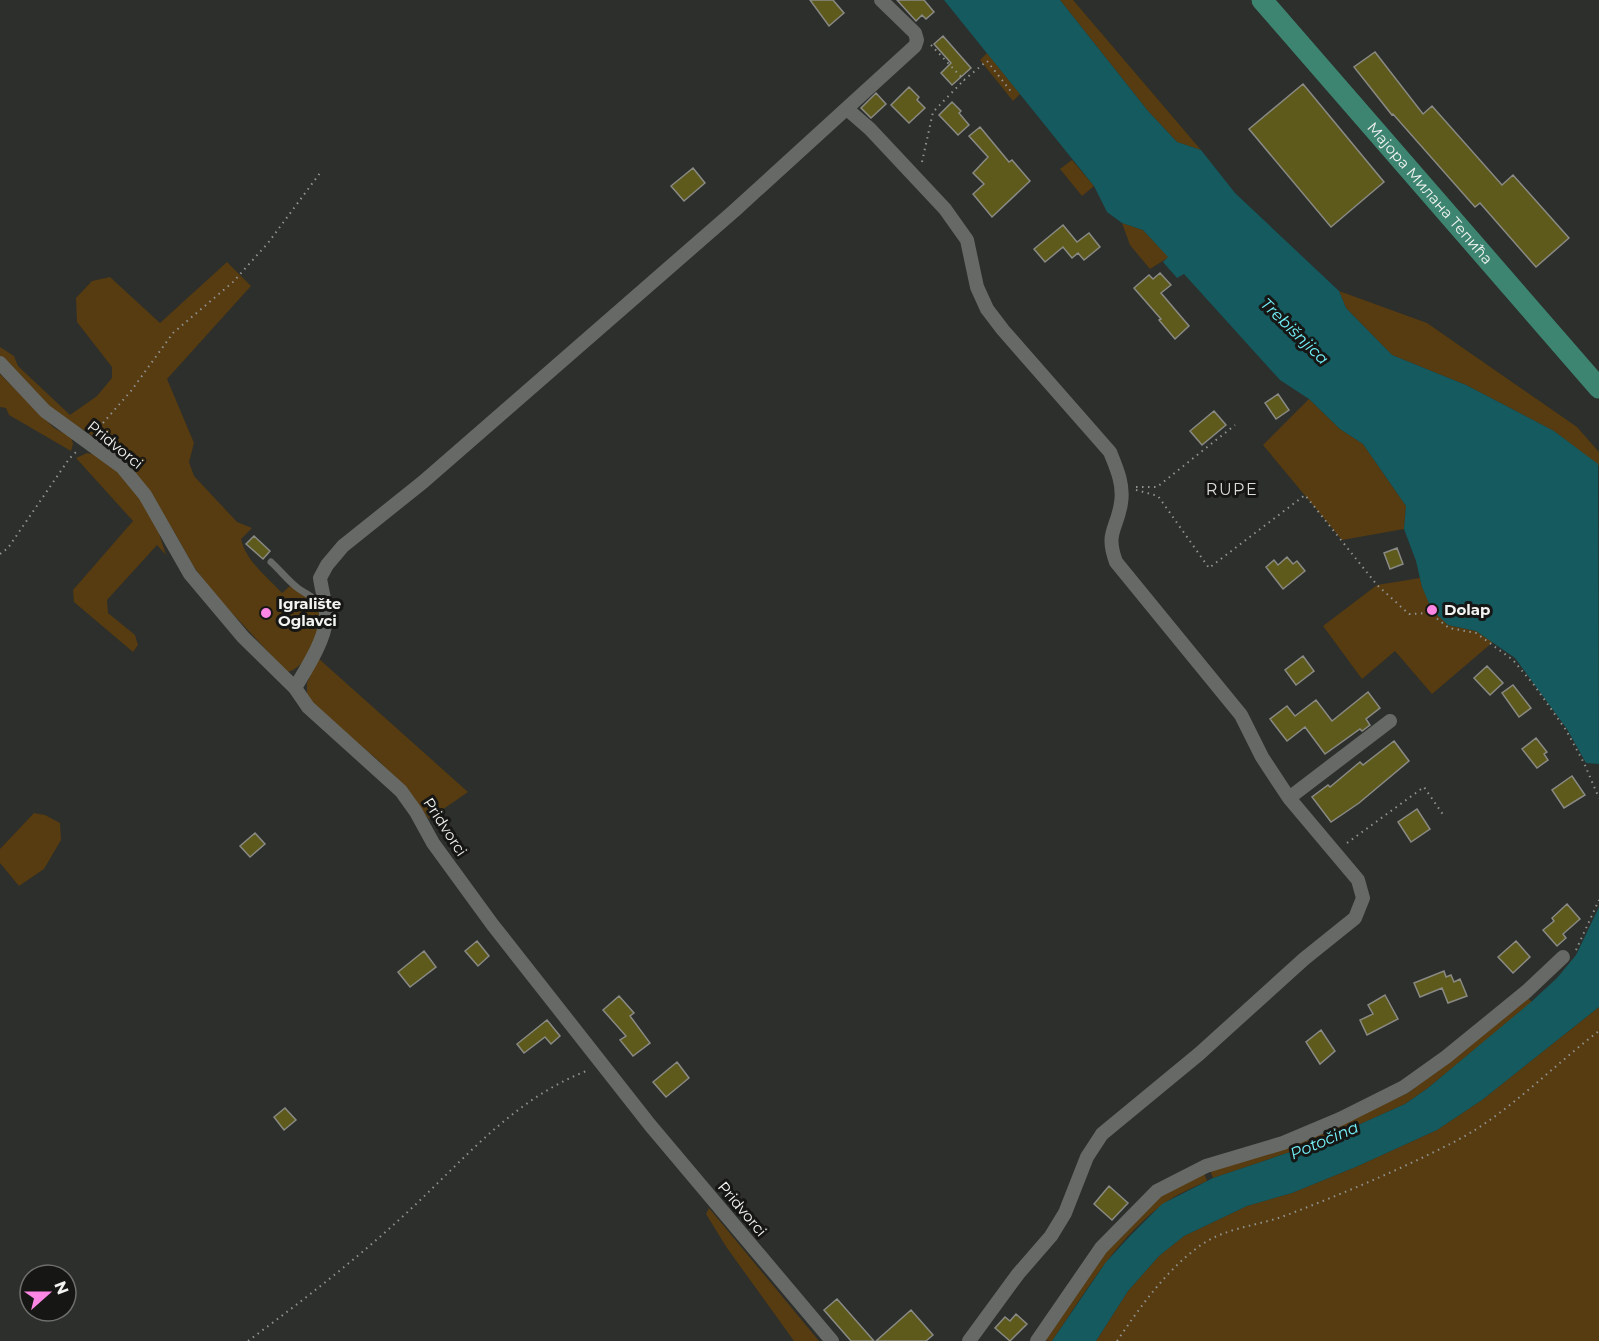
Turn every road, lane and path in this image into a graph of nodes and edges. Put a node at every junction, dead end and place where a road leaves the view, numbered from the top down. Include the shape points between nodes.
1 (881, 0) edge
2 (1262, 0) edge
3 (917, 40) junction
4 (964, 80) junction
5 (1013, 94) dead end
6 (847, 109) junction
7 (320, 173) dead end
8 (918, 180) junction
9 (0, 363) edge
10 (1599, 388) edge
11 (1235, 425) dead end
12 (87, 441) junction
13 (1121, 485) junction
14 (0, 554) edge
15 (271, 562) dead end
16 (326, 622) junction
17 (295, 688) junction
18 (1390, 721) dead end
19 (1289, 798) junction
20 (1599, 798) edge
21 (1444, 816) dead end
22 (1335, 852) junction
23 (1599, 900) edge
24 (1563, 957) joint
25 (1599, 1031) edge
26 (602, 1065) junction
27 (248, 1341) edge
28 (832, 1341) edge
29 (969, 1341) edge
30 (1037, 1341) edge
31 (1118, 1341) edge

1 - 3 street via 915,33
2 - 10 main road, Мајора Милана Тепића
3 - 4 path via 929,43
3 - 6 street
4 - 5 path via 987,60
4 - 8 path via 933,112
6 - 8 street
6 - 16 street via 432,474 343,546 320,578
7 - 12 path via 268,243 233,282 172,333 131,391
8 - 13 street via 945,208 967,240 977,287 987,309 1110,452
9 - 12 street, Pridvorci via 45,411
11 - 13 path via 1157,487
12 - 14 path via 69,459 27,522
12 - 17 street, Pridvorci via 134,481 190,574 243,637
13 - 19 street via 1122,500 1111,532 1116,562 1241,715
13 - 20 path via 1158,496 1209,568 1305,495 1377,585 1409,614 1430,613 1449,628 1476,633 1513,660 1566,730
15 - 16 lane via 317,601
16 - 17 street
17 - 26 street, Pridvorci via 309,707 401,791 479,908
18 - 19 street
19 - 22 street
21 - 22 path via 1424,787
22 - 29 street via 1358,880 1363,898 1355,918 1102,1134 1087,1157 1065,1213 1051,1236
23 - 24 path via 1574,953
24 - 30 street via 1527,991 1404,1088 1283,1143 1206,1166 1157,1191 1101,1248
25 - 31 path via 1486,1124 1451,1144 1356,1188 1283,1216 1238,1227 1203,1244 1170,1271
26 - 27 path via 565,1079 531,1100 477,1143 413,1207 317,1289
26 - 28 street, Pridvorci

